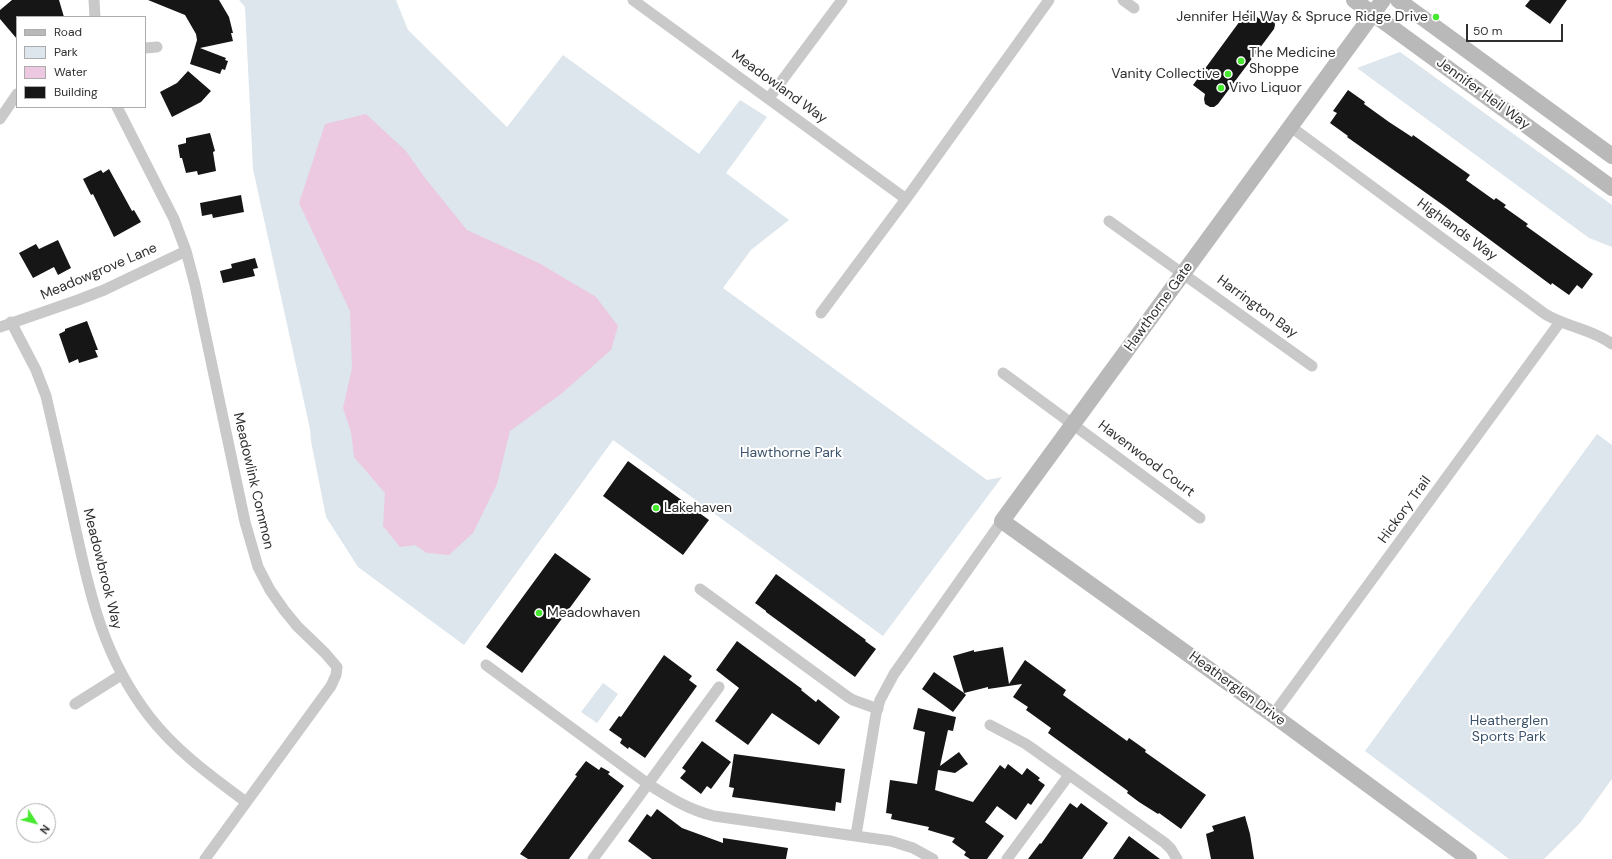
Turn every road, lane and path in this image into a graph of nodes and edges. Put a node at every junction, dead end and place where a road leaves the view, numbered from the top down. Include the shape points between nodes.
1 (94, 0) edge
2 (633, 0) edge
3 (842, 0) edge
4 (1049, 0) edge
5 (1123, 0) edge
6 (1354, 0) edge
7 (1383, 0) edge
8 (1398, 0) edge
9 (1134, 8) dead end
10 (1373, 14) junction
11 (94, 16) edge
12 (157, 47) dead end
13 (146, 48) edge
14 (16, 95) edge
15 (769, 98) junction
16 (118, 108) edge
17 (0, 119) edge
18 (1291, 127) junction
19 (1612, 156) edge
20 (1612, 188) edge
21 (906, 199) junction
22 (1109, 221) dead end
23 (186, 251) junction
24 (1183, 273) junction
25 (821, 313) dead end
26 (12, 322) junction
27 (1560, 322) junction
28 (0, 327) edge
29 (1612, 344) edge
30 (1312, 366) dead end
31 (1003, 373) dead end
32 (1073, 424) junction
33 (1200, 518) dead end
34 (1002, 521) junction
35 (700, 589) dead end
36 (486, 664) dead end
37 (121, 675) junction
38 (719, 687) dead end
39 (74, 704) dead end
40 (878, 709) junction
41 (1274, 715) junction
42 (990, 725) dead end
43 (1069, 775) junction
44 (648, 784) junction
45 (246, 802) junction
46 (856, 835) junction
47 (204, 859) edge
48 (593, 859) edge
49 (933, 859) edge
50 (1008, 859) edge
51 (1177, 859) edge
52 (1469, 859) edge

1 - 11 street
2 - 15 street, Meadowland Way
3 - 15 street
4 - 21 street
5 - 9 street
6 - 10 street, Jennifer Heil Way
7 - 10 street, Hawthorne Gate
8 - 19 street, Jennifer Heil Way
10 - 18 street, Hawthorne Gate
10 - 20 street, Jennifer Heil Way
12 - 13 street
14 - 17 street
15 - 21 street, Meadowland Way
16 - 23 street, Meadowlink Common via 174,219
18 - 24 street, Hawthorne Gate
18 - 27 street, Highlands Way via 1545,314
21 - 25 street
22 - 24 street, Harrington Bay
23 - 26 street, Meadowgrove Lane via 91,295
23 - 45 street, Meadowlink Common via 245,522 258,567 284,610 337,667 331,686
24 - 30 street, Harrington Bay
24 - 32 street, Hawthorne Gate
26 - 28 street, Meadowgrove Lane
26 - 37 street, Meadowbrook Way via 46,396 92,599 104,638
27 - 29 street, Highlands Way via 1599,336
27 - 41 street, Hickory Trail
31 - 32 street, Havenwood Court
32 - 33 street, Havenwood Court
32 - 34 street, Hawthorne Gate
34 - 40 street, Hawthorne Gate via 894,674
34 - 41 street, Heatherglen Drive
35 - 40 street via 852,700
36 - 44 street
37 - 39 street
37 - 45 street, Meadowbrook Way via 149,716 176,746
38 - 44 street
40 - 46 street, Hawthorne Gate
41 - 52 street, Heatherglen Drive
42 - 43 street via 1026,744
43 - 50 street
43 - 51 street via 1165,843
44 - 46 street via 680,804 702,813
44 - 48 street
45 - 47 street, Meadowlink Common
46 - 49 street via 904,844

